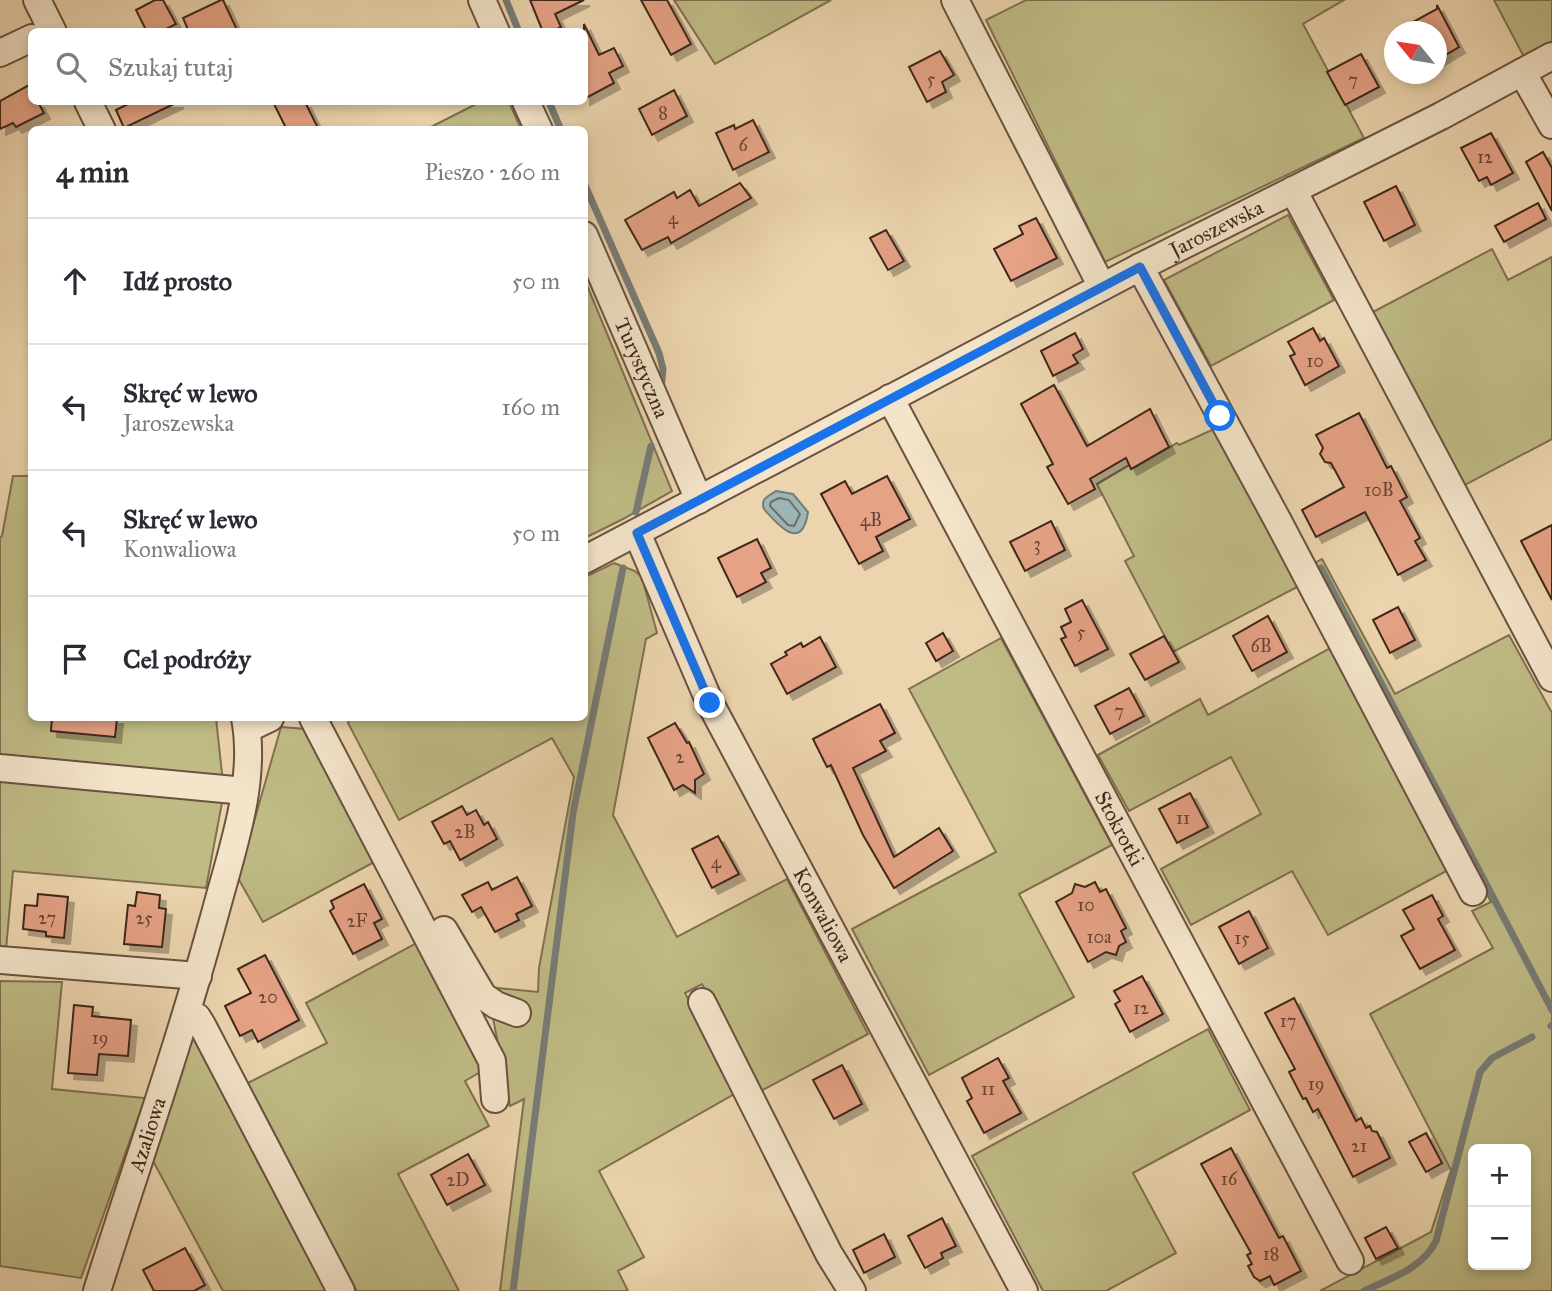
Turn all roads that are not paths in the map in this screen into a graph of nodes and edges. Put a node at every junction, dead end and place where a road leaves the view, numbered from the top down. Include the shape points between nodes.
1 (37, 0) edge
2 (482, 0) edge
3 (955, 0) edge
4 (45, 28) edge
5 (494, 28) edge
6 (28, 41) edge
7 (0, 53) edge
8 (1552, 56) edge
9 (1521, 72) junction
10 (90, 105) edge
11 (528, 105) edge
12 (1552, 125) edge
13 (100, 126) edge
14 (537, 126) edge
15 (1293, 190) junction
16 (588, 244) edge
17 (1140, 267) junction
18 (1102, 287) junction
19 (890, 398) junction
20 (699, 500) junction
21 (637, 533) junction
22 (588, 558) edge
23 (1552, 678) edge
24 (254, 721) edge
25 (315, 721) edge
26 (334, 721) edge
27 (0, 768) edge
28 (245, 791) junction
29 (1473, 892) dead end
30 (0, 960) edge
31 (198, 976) junction
32 (702, 1002) dead end
33 (187, 1011) junction
34 (517, 1013) dead end
35 (495, 1099) dead end
36 (1350, 1261) dead end
37 (97, 1291) edge
38 (341, 1291) edge
39 (852, 1291) edge
40 (1024, 1291) edge

1 - 4 street
2 - 5 street
3 - 18 street
6 - 7 street
8 - 9 street, Jaroszewska
9 - 12 street
9 - 15 street, Jaroszewska
10 - 13 street
11 - 14 street
15 - 17 street, Jaroszewska
15 - 23 street
16 - 20 street, Turystyczna
17 - 18 street, Jaroszewska
17 - 29 street
18 - 19 street, Jaroszewska
19 - 20 street, Jaroszewska
19 - 36 street, Stokrotki
20 - 21 street, Jaroszewska
21 - 22 street, Jaroszewska
21 - 40 street, Konwaliowa via 710,703
24 - 28 street, Azaliowa
25 - 35 street via 492,1060
26 - 34 street via 460,961 483,996
27 - 28 street
28 - 31 street, Azaliowa
30 - 31 street
31 - 33 street, Azaliowa
32 - 39 street
33 - 37 street, Azaliowa
33 - 38 street via 202,1025

